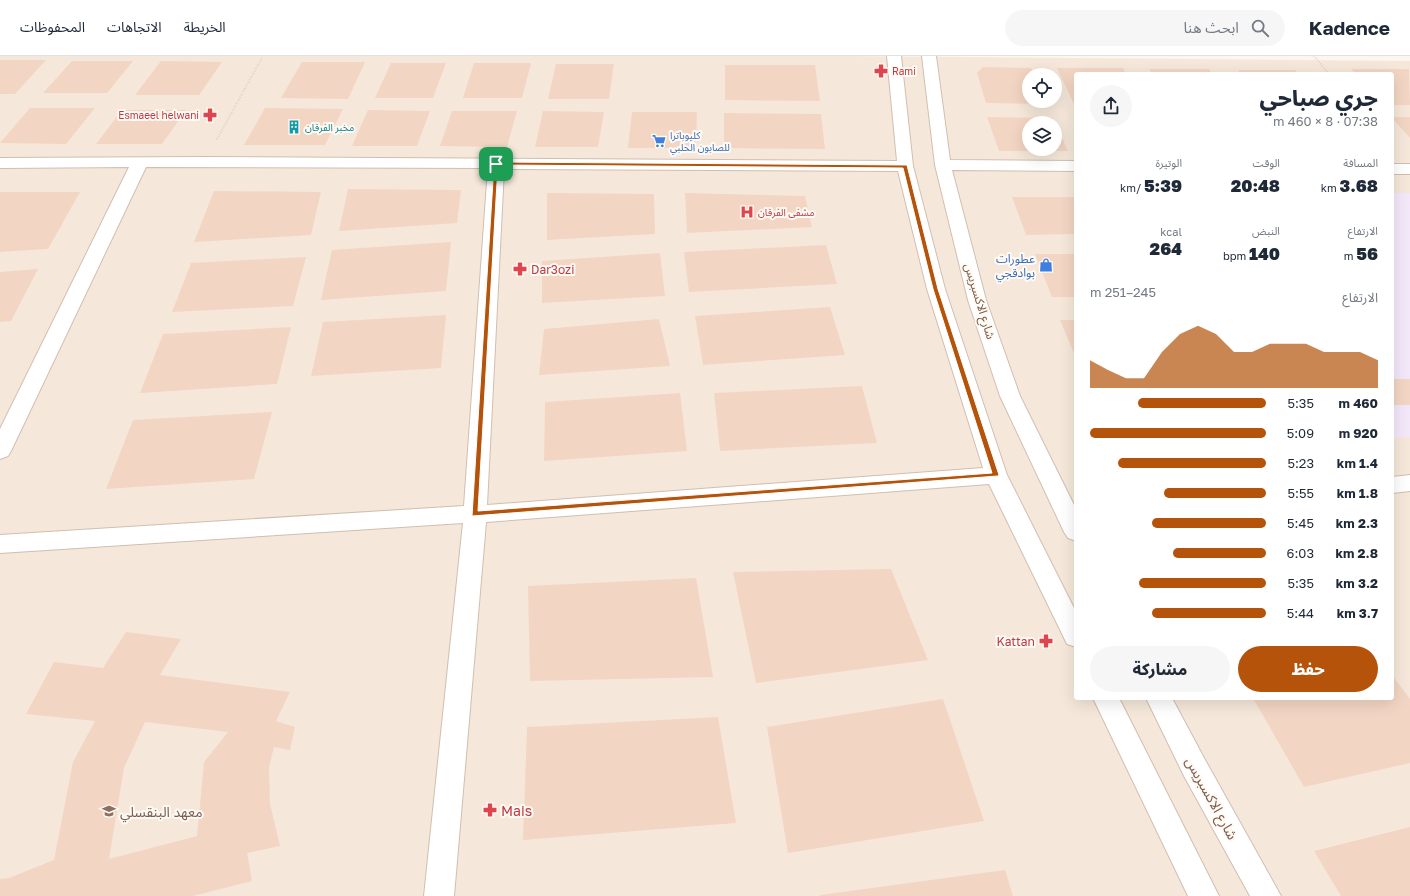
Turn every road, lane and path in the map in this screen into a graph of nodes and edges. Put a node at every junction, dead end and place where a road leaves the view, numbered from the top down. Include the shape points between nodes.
1 (263, 56) edge
2 (894, 56) edge
3 (930, 56) edge
4 (1314, 56) edge
5 (1327, 72) edge
6 (140, 162) junction
7 (204, 162) junction
8 (0, 163) edge
9 (496, 164) junction
10 (943, 165) junction
11 (905, 166) junction
12 (1074, 166) edge
13 (1394, 169) edge
14 (1410, 169) edge
15 (0, 451) edge
16 (996, 475) junction
17 (1410, 483) edge
18 (1394, 484) edge
19 (1071, 511) edge
20 (475, 514) junction
21 (1074, 524) edge
22 (0, 544) edge
23 (1074, 633) edge
24 (1107, 700) edge
25 (1160, 700) edge
26 (439, 896) edge
27 (1204, 896) edge
28 (1266, 896) edge

1 - 7 path
2 - 11 street
3 - 10 street, شارع الاكسبريس
4 - 5 path
6 - 7 street
6 - 8 street
6 - 15 street
7 - 9 street
9 - 11 street
9 - 20 street
10 - 12 street
10 - 19 street, شارع الاكسبريس via 977,300 1010,396
11 - 16 street via 936,289
13 - 14 street
16 - 20 street
16 - 23 street
17 - 18 street
19 - 21 street, شارع الاكسبريس
20 - 22 street
20 - 26 street
24 - 27 street
25 - 28 street, شارع الاكسبريس via 1194,768

